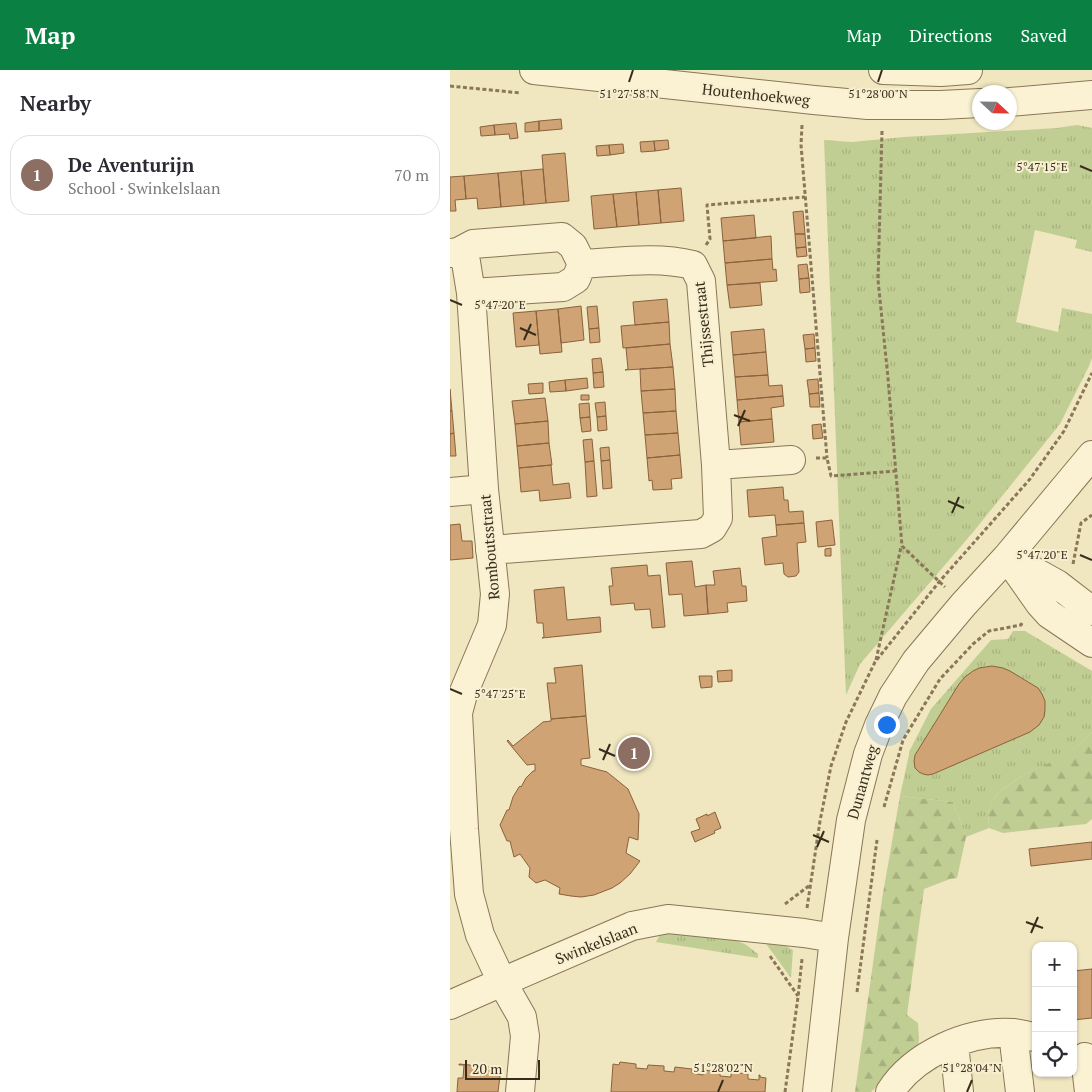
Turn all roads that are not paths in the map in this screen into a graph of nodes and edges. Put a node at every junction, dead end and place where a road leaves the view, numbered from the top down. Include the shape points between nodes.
1 (534, 70) edge
2 (870, 70) edge
3 (883, 70) edge
4 (968, 70) edge
5 (1092, 95) edge
6 (1017, 101) edge
7 (972, 103) edge
8 (868, 105) junction
9 (454, 252) edge
10 (582, 264) junction
11 (471, 293) junction
12 (1092, 455) edge
13 (791, 460) road end
14 (716, 465) junction
15 (484, 489) junction
16 (450, 492) edge
17 (490, 550) junction
18 (1007, 557) junction
19 (1048, 594) junction
20 (1092, 611) edge
21 (1092, 643) edge
22 (834, 938) junction
23 (502, 982) junction
24 (450, 1005) edge
25 (1024, 1035) edge
26 (954, 1042) junction
27 (1084, 1057) edge
28 (894, 1089) edge
29 (520, 1092) edge
30 (817, 1092) edge
31 (959, 1092) edge
32 (1020, 1092) edge
33 (1089, 1092) edge

1 - 8 street, Houtenhoekweg
2 - 8 street
3 - 4 street
5 - 6 street
7 - 8 street, Houtenhoekweg
9 - 10 street via 473,244 562,237 573,246
9 - 11 street, Romboutsstraat via 466,262
10 - 11 street via 576,279 563,287
10 - 14 street, Thijssestraat via 662,260 693,266 701,281
11 - 15 street, Romboutsstraat
12 - 18 street, Dunantweg
13 - 14 street
14 - 17 street, Thijssestraat via 718,518 712,528 701,534
15 - 16 street
15 - 17 street, Romboutsstraat
17 - 23 street, Romboutsstraat via 495,594 492,625 458,713 469,894 480,935
18 - 19 street
18 - 22 street, Dunantweg via 916,661 893,696 879,726 868,754 851,820
19 - 20 street
19 - 21 street via 1049,614
22 - 23 street, Swinkelslaan via 668,919 632,926
22 - 30 street, Dunantweg
23 - 24 street, Swinkelslaan
23 - 29 street, Romboutsstraat via 522,1017 525,1036
25 - 26 street via 983,1035
25 - 32 street
26 - 28 street via 922,1059
26 - 31 street
27 - 33 street

